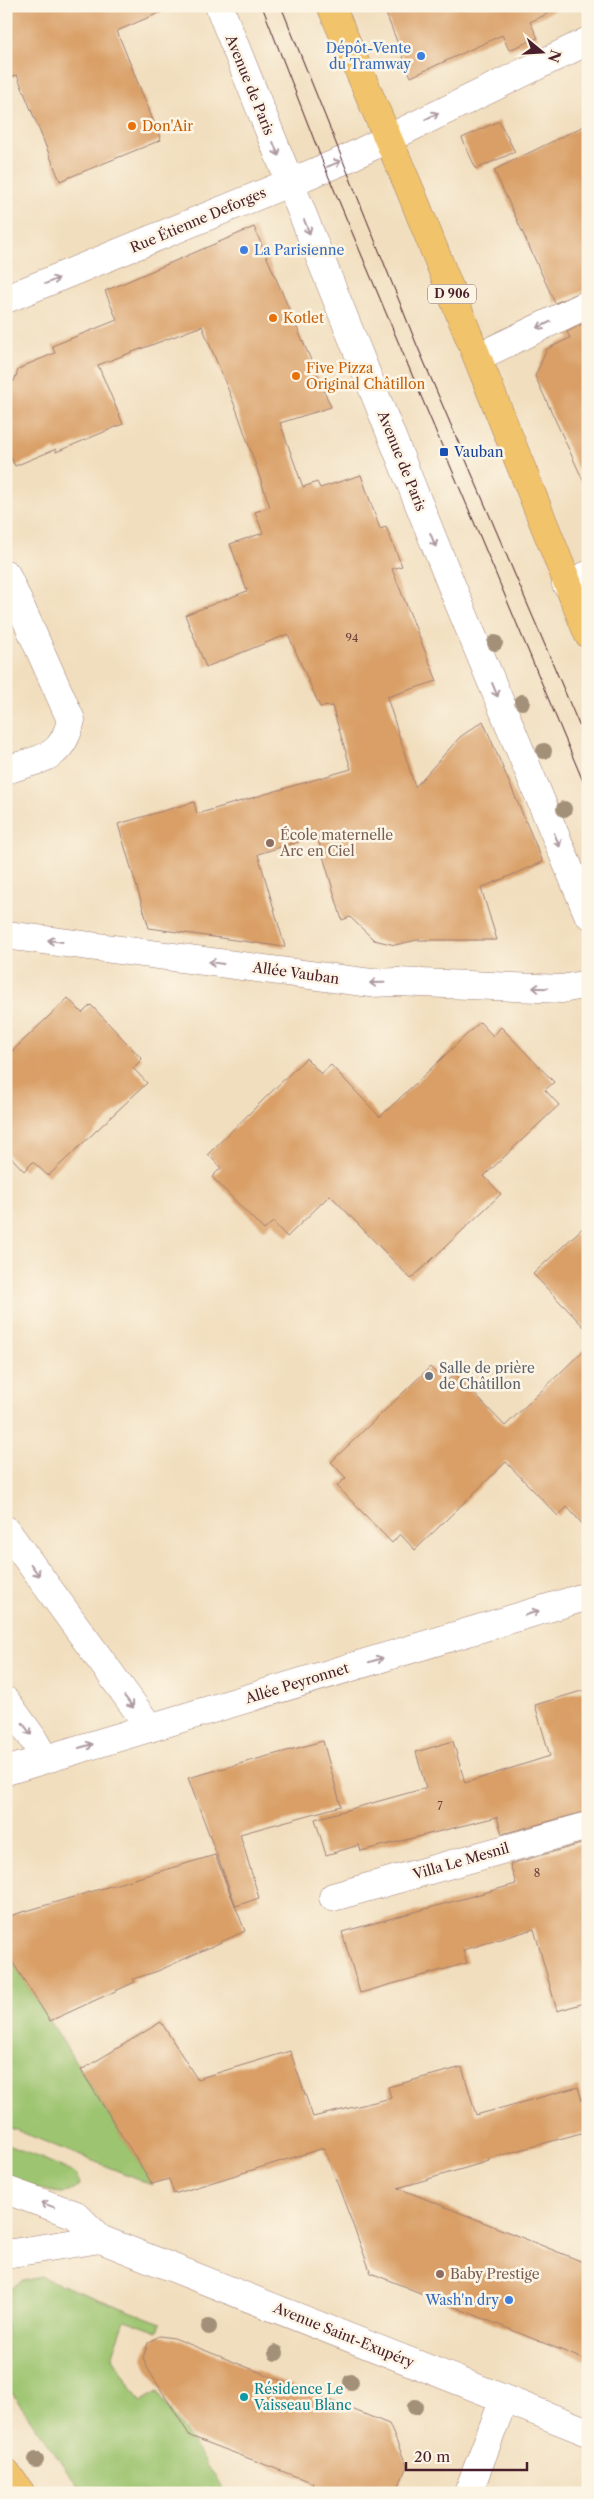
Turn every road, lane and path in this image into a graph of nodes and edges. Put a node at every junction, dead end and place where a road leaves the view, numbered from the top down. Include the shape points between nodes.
1 (219, 6) edge
2 (331, 6) edge
3 (588, 41) edge
4 (388, 137) junction
5 (289, 182) junction
6 (6, 299) edge
7 (588, 304) edge
8 (478, 357) junction
9 (6, 574) edge
10 (577, 580) edge
11 (588, 634) edge
12 (6, 770) edge
13 (588, 914) edge
14 (6, 935) edge
15 (588, 984) edge
16 (6, 1530) edge
17 (588, 1596) edge
18 (6, 1701) edge
19 (150, 1728) junction
20 (44, 1758) junction
21 (6, 1770) edge
22 (588, 1826) edge
23 (333, 1897) dead end
24 (6, 2190) edge
25 (100, 2239) junction
26 (6, 2254) edge
27 (504, 2399) junction
28 (588, 2432) edge
29 (6, 2472) edge
30 (21, 2493) edge
31 (468, 2493) edge

1 -> 5 street, Avenue de Paris
2 - 4 main road, D 906
4 -> 3 street, Rue Étienne Deforges
5 -> 4 street, Rue Étienne Deforges
4 - 8 main road, D 906
6 -> 5 street, Rue Étienne Deforges
5 -> 13 street, Avenue de Paris
7 -> 8 street
8 - 10 main road, D 906
9 - 12 street via 71,720 67,737 54,755
10 - 11 main road, D 906
15 -> 14 street, Allée Vauban via 562,989 371,983
16 -> 19 street
19 -> 17 street, Allée Peyronnet
18 -> 20 street
20 -> 19 street, Allée Peyronnet
20 - 21 street, Allée Peyronnet
22 - 23 street, Villa Le Mesnil
25 -> 24 street, Avenue Saint-Exupéry via 76,2215
25 - 26 street
25 - 27 street, Avenue Saint-Exupéry
27 - 28 street, Avenue Saint-Exupéry
27 - 31 street
29 - 30 main road

